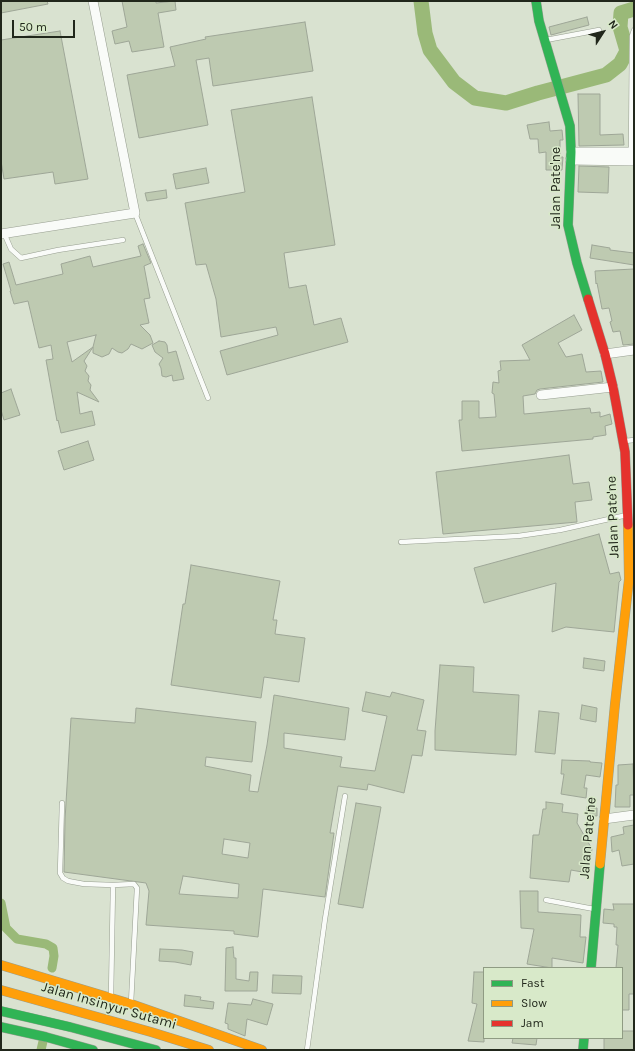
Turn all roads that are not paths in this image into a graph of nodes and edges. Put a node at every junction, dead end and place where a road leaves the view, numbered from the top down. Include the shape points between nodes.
1 (93, 1) edge
2 (536, 1) edge
3 (599, 30) dead end
4 (634, 30) edge
5 (545, 41) junction
6 (633, 155) edge
7 (571, 156) junction
8 (135, 213) junction
9 (3, 234) edge
10 (123, 240) dead end
11 (634, 350) edge
12 (605, 354) junction
13 (613, 387) junction
14 (541, 395) dead end
15 (208, 398) dead end
16 (634, 440) edge
17 (623, 441) junction
18 (630, 491) edge
19 (628, 515) junction
20 (401, 542) dead end
21 (631, 578) edge
22 (344, 796) dead end
23 (62, 803) dead end
24 (634, 815) edge
25 (604, 819) junction
26 (113, 885) junction
27 (546, 900) dead end
28 (596, 910) junction
29 (1, 965) edge
30 (591, 967) edge
31 (1, 990) edge
32 (111, 998) junction
33 (131, 1004) junction
34 (1, 1011) edge
35 (1, 1027) edge
36 (584, 1039) edge
37 (93, 1050) edge
38 (156, 1050) edge
39 (209, 1050) edge
40 (262, 1050) edge
41 (307, 1050) edge
42 (583, 1050) edge

1 - 8 street
2 - 5 main road, Jalan Pate'ne
3 - 5 lane
4 - 6 lane
5 - 7 main road, Jalan Pate'ne via 570,126
6 - 7 street
7 - 12 main road, Jalan Pate'ne via 568,225
8 - 9 street
8 - 15 lane
9 - 10 lane via 11,250 21,258
11 - 12 street
12 - 13 main road, Jalan Pate'ne
13 - 14 street
13 - 17 main road, Jalan Pate'ne
16 - 17 lane
17 - 18 main road, Jalan Pate'ne
18 - 19 main road, Jalan Pate'ne
19 - 20 lane via 518,536
19 - 21 main road, Jalan Pate'ne
21 - 25 main road, Jalan Pate'ne
22 - 41 lane
23 - 26 lane via 60,874 68,881
24 - 25 street
25 - 28 main road, Jalan Pate'ne
26 - 32 lane
26 - 33 lane via 134,884 137,888
27 - 28 lane
28 - 30 main road, Jalan Pate'ne
29 - 32 main road
31 - 39 main road, Jalan Insinyur Sutami
32 - 33 main road
33 - 40 main road
34 - 38 main road
35 - 37 main road
36 - 42 main road

